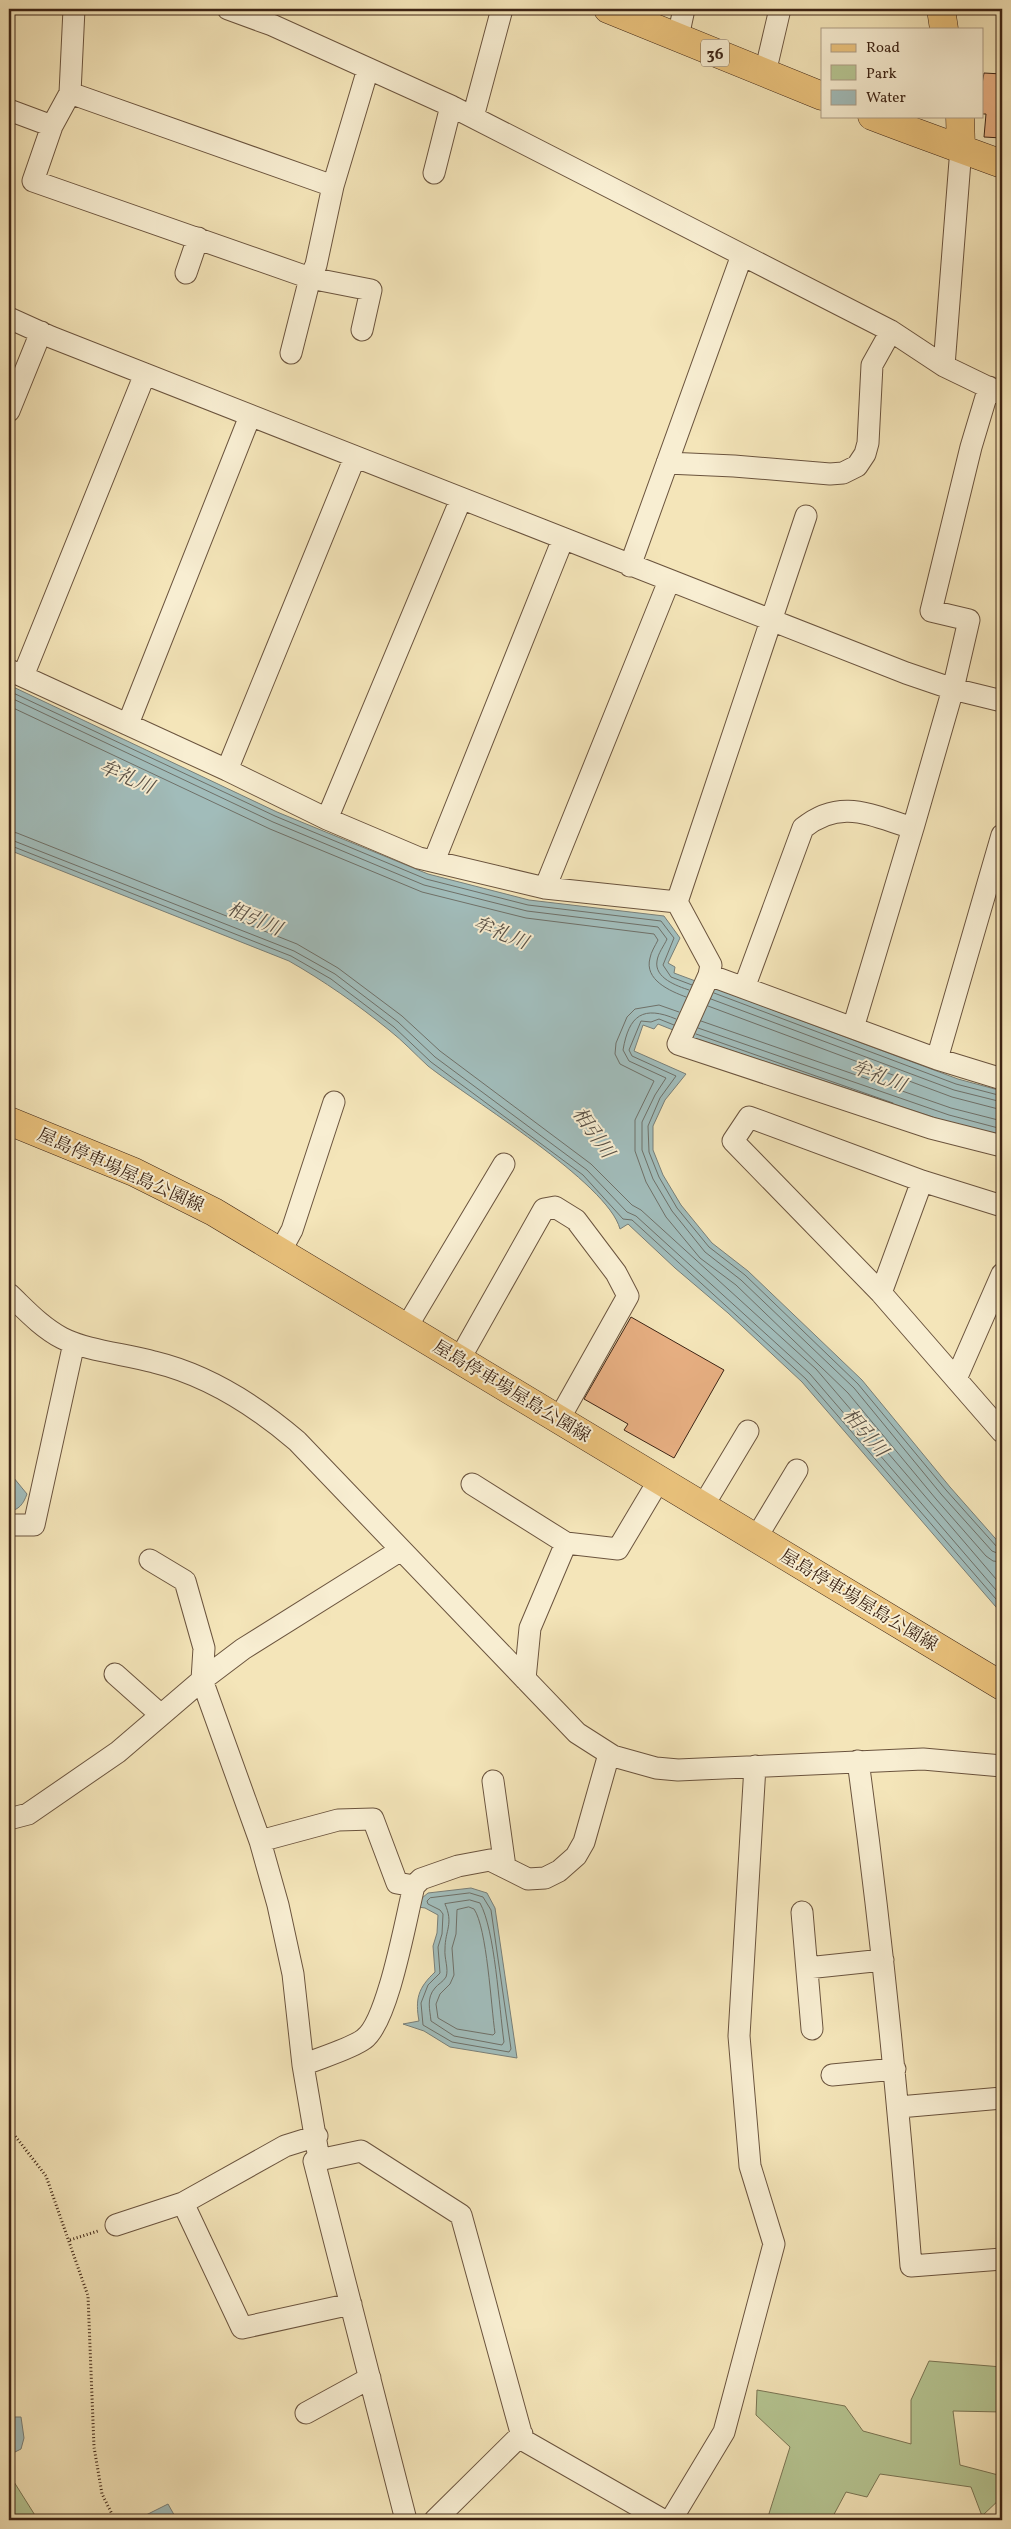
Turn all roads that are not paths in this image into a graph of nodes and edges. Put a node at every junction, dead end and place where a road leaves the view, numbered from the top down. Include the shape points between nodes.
1 (74, 9) edge
2 (228, 9) edge
3 (502, 9) edge
4 (608, 9) edge
5 (684, 9) edge
6 (780, 9) edge
7 (941, 9) edge
8 (944, 28) edge
9 (678, 37) junction
10 (368, 68) junction
11 (765, 73) junction
12 (70, 93) junction
13 (821, 96) edge
14 (451, 106) junction
15 (9, 110) edge
16 (473, 118) junction
17 (877, 118) edge
18 (960, 118) edge
19 (52, 126) junction
20 (961, 148) junction
21 (1002, 164) edge
22 (434, 173) dead end
23 (333, 186) junction
24 (198, 238) junction
25 (742, 255) junction
26 (186, 273) dead end
27 (310, 278) junction
28 (9, 318) edge
29 (362, 330) dead end
30 (891, 331) junction
31 (41, 332) junction
32 (291, 353) dead end
33 (944, 366) junction
34 (145, 374) junction
35 (996, 390) edge
36 (9, 411) edge
37 (250, 416) junction
38 (355, 457) junction
39 (667, 463) junction
40 (461, 499) junction
41 (806, 516) dead end
42 (563, 539) junction
43 (630, 566) junction
44 (670, 582) junction
45 (771, 620) junction
46 (16, 673) edge
47 (953, 689) junction
48 (1002, 701) edge
49 (128, 724) junction
50 (227, 770) junction
51 (327, 819) junction
52 (913, 828) junction
53 (1002, 835) edge
54 (434, 861) junction
55 (545, 888) junction
56 (676, 902) junction
57 (709, 975) junction
58 (744, 988) junction
59 (853, 1028) junction
60 (937, 1059) junction
61 (1002, 1079) edge
62 (334, 1102) dead end
63 (9, 1121) edge
64 (1002, 1146) edge
65 (504, 1164) dead end
66 (922, 1181) junction
67 (1002, 1206) edge
68 (280, 1252) junction
69 (1002, 1274) edge
70 (881, 1293) junction
71 (9, 1294) edge
72 (406, 1328) junction
73 (74, 1342) junction
74 (459, 1360) junction
75 (956, 1378) junction
76 (558, 1420) junction
77 (748, 1431) dead end
78 (1002, 1432) edge
79 (797, 1470) dead end
80 (659, 1480) junction
81 (472, 1484) dead end
82 (703, 1506) junction
83 (9, 1525) edge
84 (756, 1538) junction
85 (566, 1543) junction
86 (401, 1550) junction
87 (150, 1560) dead end
88 (115, 1674) dead end
89 (524, 1679) junction
90 (202, 1680) junction
91 (1002, 1686) edge
92 (161, 1714) junction
93 (609, 1754) junction
94 (858, 1762) junction
95 (754, 1766) junction
96 (1002, 1766) edge
97 (493, 1781) dead end
98 (9, 1819) edge
99 (260, 1841) junction
100 (505, 1867) junction
101 (414, 1886) junction
102 (802, 1912) dead end
103 (884, 1960) junction
104 (807, 1968) junction
105 (812, 2029) dead end
106 (303, 2065) junction
107 (895, 2069) junction
108 (832, 2075) dead end
109 (1002, 2098) edge
110 (899, 2107) junction
111 (317, 2136) junction
112 (319, 2159) junction
113 (183, 2203) junction
114 (116, 2225) road end
115 (1002, 2259) edge
116 (350, 2304) junction
117 (370, 2378) junction
118 (306, 2413) dead end
119 (522, 2434) junction
120 (406, 2520) edge
121 (435, 2520) edge
122 (663, 2520) edge
123 (671, 2520) edge

1 - 12 street
2 - 10 street
3 - 16 street
4 - 9 main road, 36
5 - 9 street
6 - 11 street
7 - 8 main road
9 - 11 main road, 36
10 - 14 street
10 - 23 street
11 - 13 main road, 36
12 - 19 street
12 - 23 street
14 - 16 street
14 - 22 street
15 - 19 street
16 - 25 street
17 - 20 main road
18 - 20 main road
19 - 24 street via 33,181
20 - 21 main road
20 - 33 street
23 - 27 street via 316,265
24 - 26 street
24 - 27 street
25 - 30 street
25 - 39 street
27 - 29 street via 371,290
27 - 32 street
28 - 31 street
30 - 33 street
30 - 39 street via 872,365 869,436 865,454 856,466 843,473 830,474
31 - 34 street
31 - 36 street
33 - 35 street
34 - 37 street
34 - 46 street
35 - 47 street via 971,447 932,611 969,620
37 - 38 street
37 - 49 street
38 - 40 street
38 - 50 street
39 - 43 street
40 - 42 street
40 - 51 street
41 - 45 street
42 - 43 street
42 - 54 street
43 - 44 street
44 - 45 street
44 - 55 street
45 - 47 street
45 - 56 street
46 - 49 street
47 - 48 street
47 - 52 street
49 - 50 street
50 - 51 street
51 - 54 street via 419,858
52 - 58 street via 853,811 833,811 803,828
52 - 59 street
53 - 60 street
54 - 55 street
55 - 56 street
56 - 57 street via 712,965
57 - 58 street
57 - 64 street via 678,1044 931,1128
58 - 59 street
59 - 60 street
60 - 61 street
62 - 68 street via 292,1230
63 - 68 main road, 屋島停車場屋島公園線 via 161,1184
65 - 72 street
66 - 67 street
66 - 70 street
66 - 70 street via 749,1117 733,1141
68 - 72 main road, 屋島停車場屋島公園線
69 - 75 street
70 - 75 street
71 - 73 street via 46,1328
72 - 74 main road, 屋島停車場屋島公園線
73 - 83 street via 34,1525
73 - 86 street via 188,1372 246,1401 297,1441
74 - 76 main road, 屋島停車場屋島公園線
74 - 76 street via 544,1209 555,1206 576,1220 616,1273 628,1296
75 - 78 street
76 - 80 main road, 屋島停車場屋島公園線
77 - 82 street
79 - 84 street
80 - 82 main road, 屋島停車場屋島公園線
80 - 85 street via 618,1549
81 - 85 street
82 - 84 main road, 屋島停車場屋島公園線
84 - 91 main road, 屋島停車場屋島公園線
85 - 89 street via 530,1628
86 - 89 street
86 - 90 street via 243,1648
87 - 90 street via 184,1581 204,1648
88 - 92 street
89 - 93 street via 576,1733
90 - 92 street
90 - 99 street
92 - 98 street via 118,1752 28,1814
93 - 95 street via 634,1764 678,1770
93 - 100 street via 584,1842 576,1856 545,1878 528,1879
94 - 95 street
94 - 96 street via 923,1759
94 - 103 street
95 - 123 street via 739,2036 750,2166 774,2244 724,2432
97 - 100 street
99 - 101 street via 338,1820 373,1819 397,1883
99 - 106 street via 293,1974
100 - 101 street via 490,1860 458,1866 421,1878
101 - 106 street via 385,2002 375,2026 364,2039
102 - 104 street
103 - 104 street
103 - 107 street
104 - 105 street
106 - 111 street
107 - 108 street
107 - 110 street
109 - 110 street
110 - 115 street via 911,2266
111 - 112 street
111 - 113 street via 285,2146
112 - 116 street via 314,2160
112 - 119 street via 361,2151 461,2215
113 - 114 street
113 - 116 street via 242,2328
116 - 117 street
117 - 118 street
117 - 120 street
119 - 121 street
119 - 122 street via 523,2440

